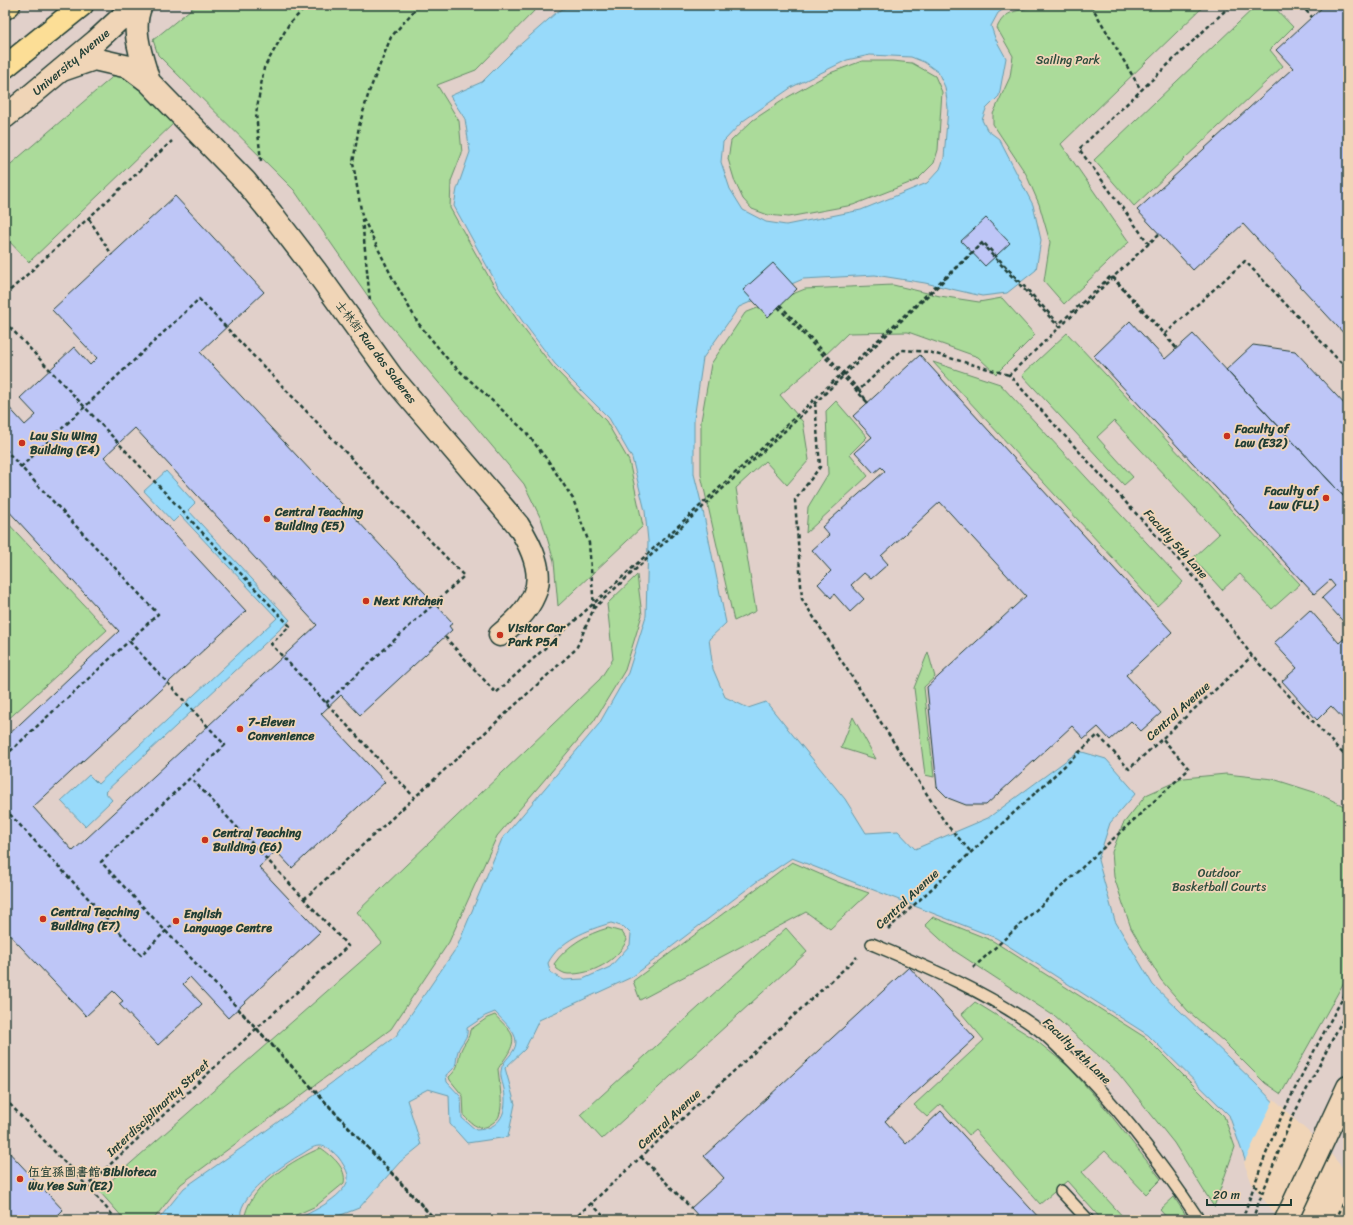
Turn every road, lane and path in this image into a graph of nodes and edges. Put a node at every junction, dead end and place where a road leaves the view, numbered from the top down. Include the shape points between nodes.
1 (9, 5) edge
2 (82, 5) edge
3 (135, 5) edge
4 (141, 5) edge
5 (308, 5) edge
6 (420, 5) edge
7 (1091, 5) edge
8 (1231, 5) edge
9 (1301, 5) edge
10 (5, 8) edge
11 (1312, 17) dead end
12 (5, 67) edge
13 (62, 70) junction
14 (149, 82) junction
15 (1141, 90) junction
16 (5, 117) edge
17 (190, 124) junction
18 (262, 162) dead end
19 (362, 216) junction
20 (89, 219) junction
21 (1159, 234) dead end
22 (1149, 244) junction
23 (112, 255) dead end
24 (1113, 277) junction
25 (5, 295) edge
26 (371, 308) dead end
27 (5, 322) edge
28 (1060, 328) junction
29 (1166, 334) junction
30 (1348, 370) edge
31 (841, 374) junction
32 (845, 374) junction
33 (1009, 376) junction
34 (859, 390) junction
35 (815, 403) junction
36 (85, 406) junction
37 (5, 449) edge
38 (21, 467) junction
39 (594, 608) junction
40 (500, 635) dead end
41 (445, 637) dead end
42 (129, 641) junction
43 (1252, 656) junction
44 (326, 703) junction
45 (1162, 738) junction
46 (5, 756) edge
47 (1348, 759) edge
48 (191, 778) junction
49 (415, 798) junction
50 (5, 809) edge
51 (970, 852) junction
52 (304, 899) junction
53 (176, 921) dead end
54 (166, 931) junction
55 (872, 944) junction
56 (972, 970) dead end
57 (1348, 989) edge
58 (238, 1009) junction
59 (1348, 1009) edge
60 (257, 1028) junction
61 (1348, 1087) edge
62 (5, 1099) edge
63 (641, 1157) junction
64 (1254, 1185) junction
65 (87, 1186) junction
66 (1348, 1190) edge
67 (1061, 1191) dead end
68 (1262, 1193) junction
69 (592, 1203) junction
70 (1348, 1203) edge
71 (691, 1208) dead end
72 (118, 1220) edge
73 (435, 1220) edge
74 (573, 1220) edge
75 (608, 1220) edge
76 (1088, 1220) edge
77 (1200, 1220) edge
78 (1242, 1220) edge
79 (1252, 1220) edge
80 (1286, 1220) edge
81 (1335, 1220) edge
82 (1340, 1220) edge

1 - 10 main road
2 - 12 main road
3 - 13 street, University Avenue
4 - 14 street via 136,27
5 - 18 path via 289,24 264,68 256,114
6 - 19 path via 391,37 358,126 353,163
7 - 15 path
8 - 15 path
9 - 11 path
13 - 14 street, 士林街 Rua dos Saberes via 94,59 129,67
13 - 16 street, University Avenue
14 - 17 street, 士林街 Rua dos Saberes
15 - 22 path via 1079,149
17 - 20 path
17 - 40 street, 士林街 Rua dos Saberes via 245,181 272,214 392,377 528,540 534,556 538,581 535,594 520,616
19 - 26 path
19 - 39 path via 418,323 450,362 525,431 573,499 589,543
20 - 23 path
20 - 25 path
21 - 22 path
22 - 24 path
24 - 28 path
24 - 29 path
27 - 36 path
28 - 32 path, bridge via 982,244
28 - 33 path
29 - 30 path via 1245,261
29 - 31 path, bridge via 1177,348 1111,276 1059,324 983,242
31 - 32 path, bridge via 779,306
31 - 34 path, bridge via 868,403
31 - 41 path, bridge via 496,693
32 - 34 path
32 - 35 path
33 - 34 path via 929,352 902,350
33 - 43 path, Faculty 5th Lane via 1196,579
35 - 39 path, bridge
35 - 51 path via 820,467 795,500 802,599 946,824
36 - 38 path
36 - 44 path via 290,626 271,644
36 - 44 path via 199,299 464,576
37 - 38 path
38 - 42 path via 158,614
39 - 49 path via 576,650
42 - 46 path
42 - 48 path via 225,745
43 - 45 path, Central Avenue
43 - 47 path, Faculty 5th Lane
44 - 49 path
45 - 51 path, Central Avenue via 1128,769 1098,735
45 - 56 path via 1189,769
48 - 52 path
48 - 54 path via 101,862
49 - 52 path
50 - 54 path via 141,955
51 - 55 path, Central Avenue
52 - 60 path, Interdisciplinarity Street via 348,946
53 - 54 path
54 - 58 path
55 - 63 path, Central Avenue
55 - 77 lane, Faculty 4th Lane via 935,970 997,1002 1039,1030 1093,1082 1156,1159
57 - 64 path via 1284,1112
58 - 60 path
58 - 73 path, bridge
59 - 68 path via 1292,1120
60 - 65 path, Interdisciplinarity Street
60 - 73 path, bridge
61 - 80 street
62 - 65 path
63 - 69 path, Central Avenue
63 - 71 path
64 - 68 path
64 - 78 path
65 - 72 path
66 - 81 path
67 - 76 lane
68 - 79 path
69 - 74 path, Central Avenue
69 - 75 path
70 - 82 path

